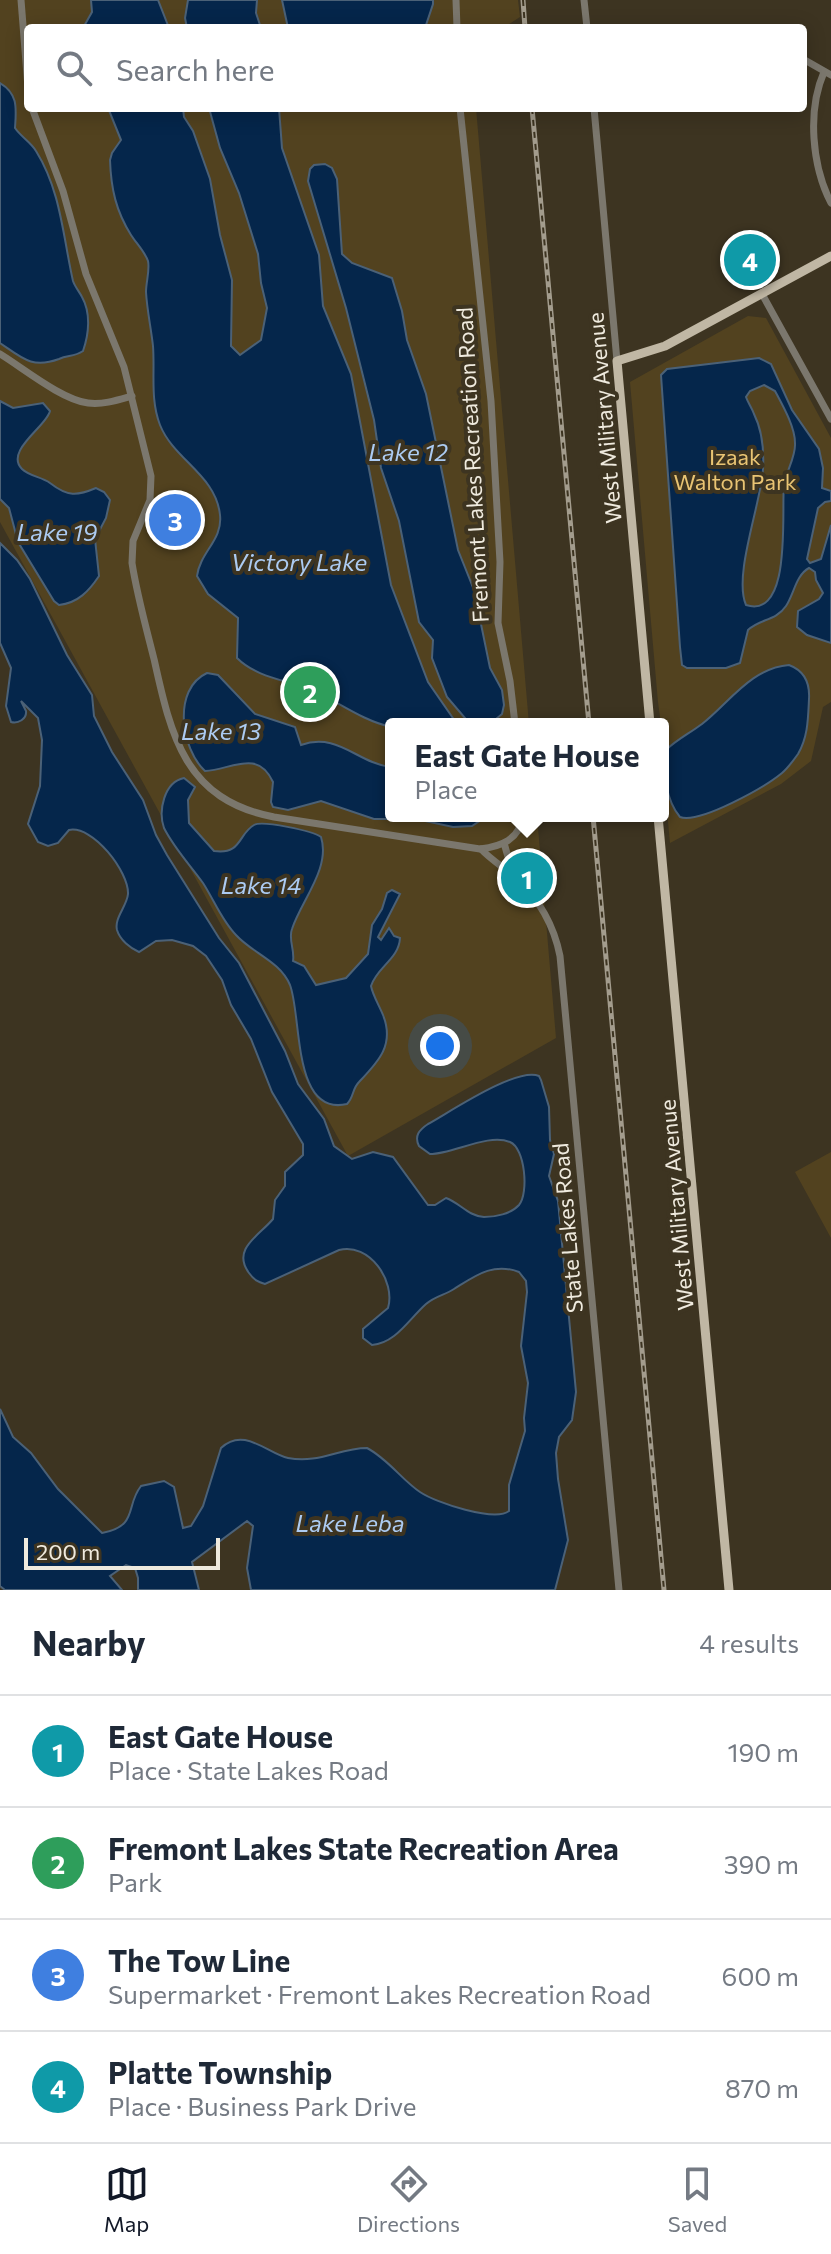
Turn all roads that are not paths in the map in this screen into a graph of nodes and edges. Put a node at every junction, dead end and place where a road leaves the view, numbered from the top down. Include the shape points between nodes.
1 (21, 0) edge
2 (456, 0) edge
3 (584, 0) edge
4 (457, 24) edge
5 (587, 24) edge
6 (24, 38) edge
7 (807, 61) edge
8 (828, 74) edge
9 (33, 112) edge
10 (460, 112) edge
11 (594, 112) edge
12 (831, 203) edge
13 (831, 256) edge
14 (762, 294) junction
15 (0, 354) edge
16 (617, 361) junction
17 (132, 396) junction
18 (831, 419) edge
19 (514, 718) edge
20 (649, 718) edge
21 (521, 822) edge
22 (659, 822) edge
23 (504, 843) junction
24 (480, 849) junction
25 (514, 876) junction
26 (619, 1590) edge
27 (729, 1590) edge

1 - 6 street
2 - 4 street
3 - 5 street
7 - 8 street
8 - 12 street via 815,99 816,161
9 - 17 street
10 - 19 street, Fremont Lakes Recreation Road via 491,401 498,623
11 - 16 street, West Military Avenue
13 - 14 main road
14 - 16 main road via 665,346
14 - 18 street
15 - 17 street via 79,401
16 - 20 main road, West Military Avenue
17 - 24 street via 152,488 132,545 133,571 167,717 193,771 221,797 254,813
21 - 23 street via 518,833
22 - 27 main road, West Military Avenue
23 - 24 street
23 - 25 street, State Lakes Road
24 - 25 street, State Lakes Road
25 - 26 street, State Lakes Road via 544,913 560,956

